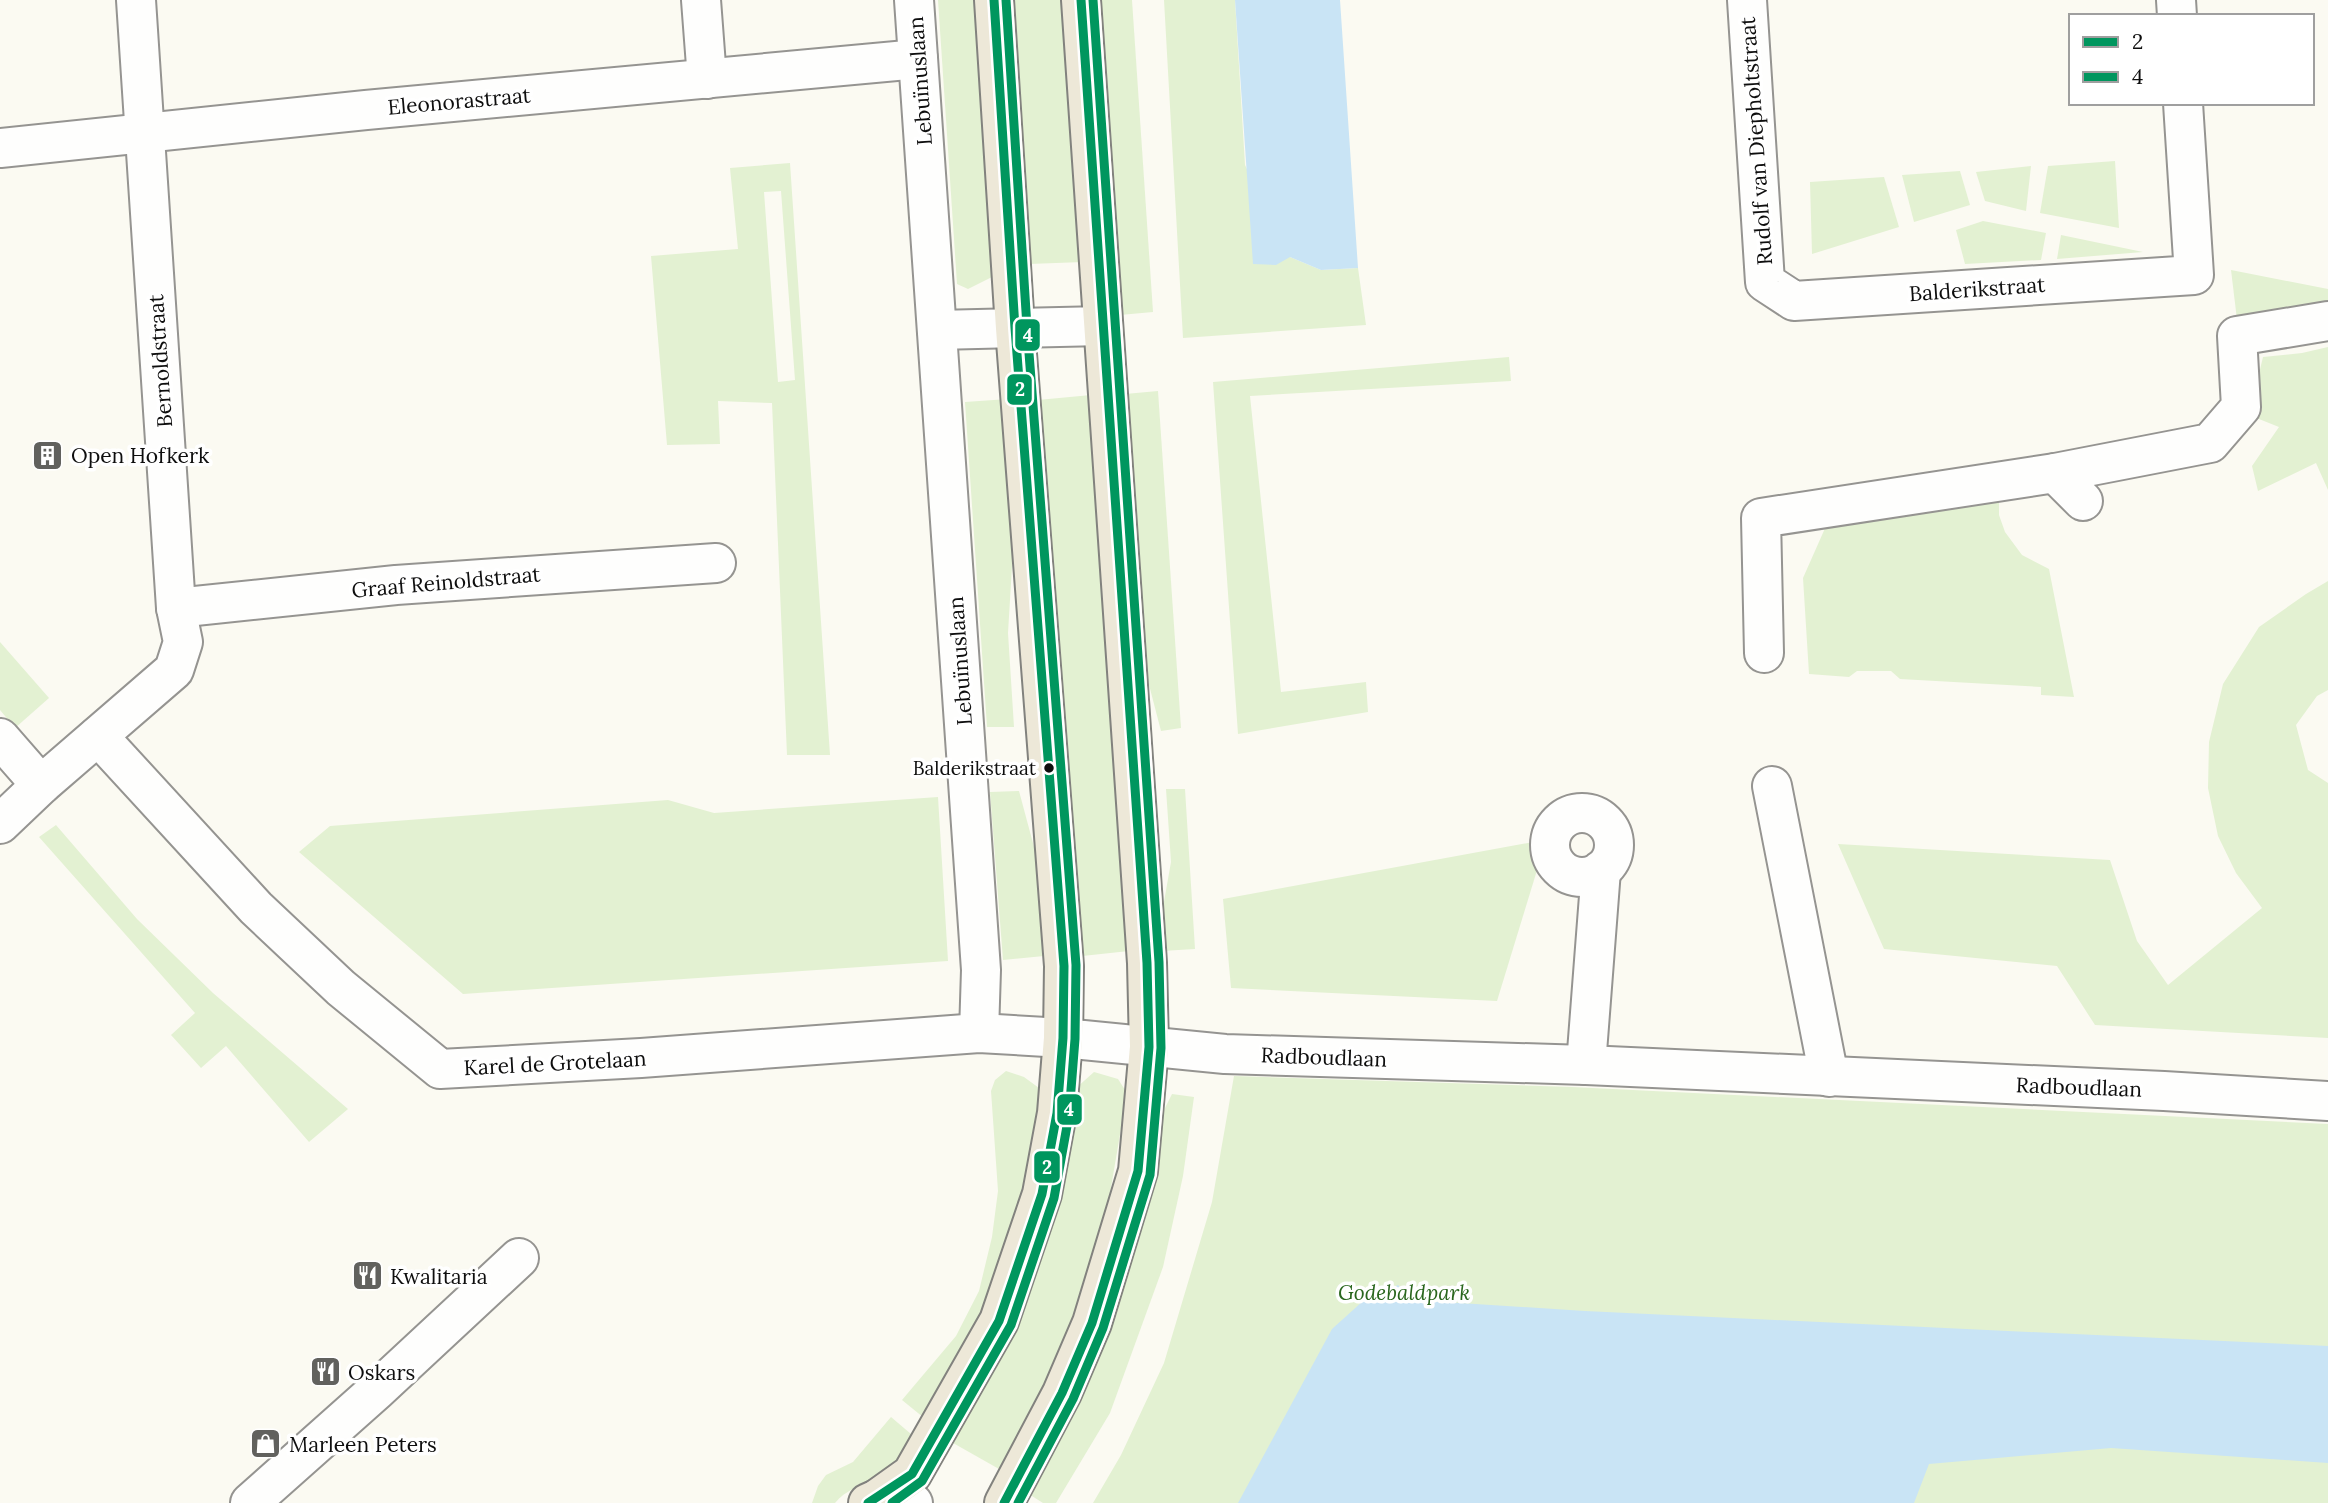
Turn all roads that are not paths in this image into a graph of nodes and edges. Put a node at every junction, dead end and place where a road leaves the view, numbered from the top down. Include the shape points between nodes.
1 (136, 0) edge
2 (701, 0) edge
3 (914, 0) edge
4 (994, 0) edge
5 (1081, 0) edge
6 (1747, 0) edge
7 (918, 60) junction
8 (707, 79) junction
9 (2183, 105) edge
10 (144, 133) junction
11 (0, 148) edge
12 (1765, 282) joint
13 (2328, 321) edge
14 (1103, 326) junction
15 (1015, 328) junction
16 (937, 330) junction
17 (2055, 473) junction
18 (2083, 501) dead end
19 (716, 563) dead end
20 (176, 608) junction
21 (1764, 653) dead end
22 (98, 736) junction
23 (0, 738) edge
24 (41, 785) junction
25 (1772, 786) dead end
26 (0, 824) edge
27 (1601, 870) dead end
28 (979, 1033) junction
29 (1063, 1038) junction
30 (1149, 1047) junction
31 (1586, 1065) junction
32 (1829, 1077) junction
33 (2328, 1101) edge
34 (519, 1258) dead end
35 (886, 1502) edge
36 (250, 1503) edge
37 (1004, 1503) edge

1 - 10 street, Bernoldstraat
2 - 8 street
3 - 7 street, Lebuïnuslaan
4 - 15 main road
5 - 14 main road
6 - 12 street, Rudolf van Diepholtstraat
7 - 8 street, Eleonorastraat
7 - 16 street, Lebuïnuslaan
8 - 10 street, Eleonorastraat
9 - 12 street, Balderikstraat via 2194,275 1794,301
10 - 11 street, Eleonorastraat
10 - 20 street, Bernoldstraat
13 - 17 street via 2237,336 2241,407 2210,443
14 - 15 street
14 - 30 main road
15 - 16 street
15 - 29 main road via 1064,966
16 - 28 street, Lebuïnuslaan via 980,957
17 - 18 street
17 - 21 street via 1761,518
19 - 20 street, Graaf Reinoldstraat via 396,585
20 - 22 street, Bernoldstraat via 183,642 174,670
22 - 24 street, Bernoldstraat
22 - 28 street, Karel de Grotelaan via 256,908 341,988 440,1069
23 - 24 street
24 - 26 street, Bernoldstraat
25 - 32 street
27 - 31 street
28 - 29 street
29 - 30 street, Radboudlaan
29 - 35 main road via 1057,1113 1042,1194 999,1321 912,1474
30 - 31 street, Radboudlaan via 1225,1055
30 - 37 main road via 1138,1171 1092,1322 1062,1393
31 - 32 street, Radboudlaan
32 - 33 street, Radboudlaan
34 - 36 street

